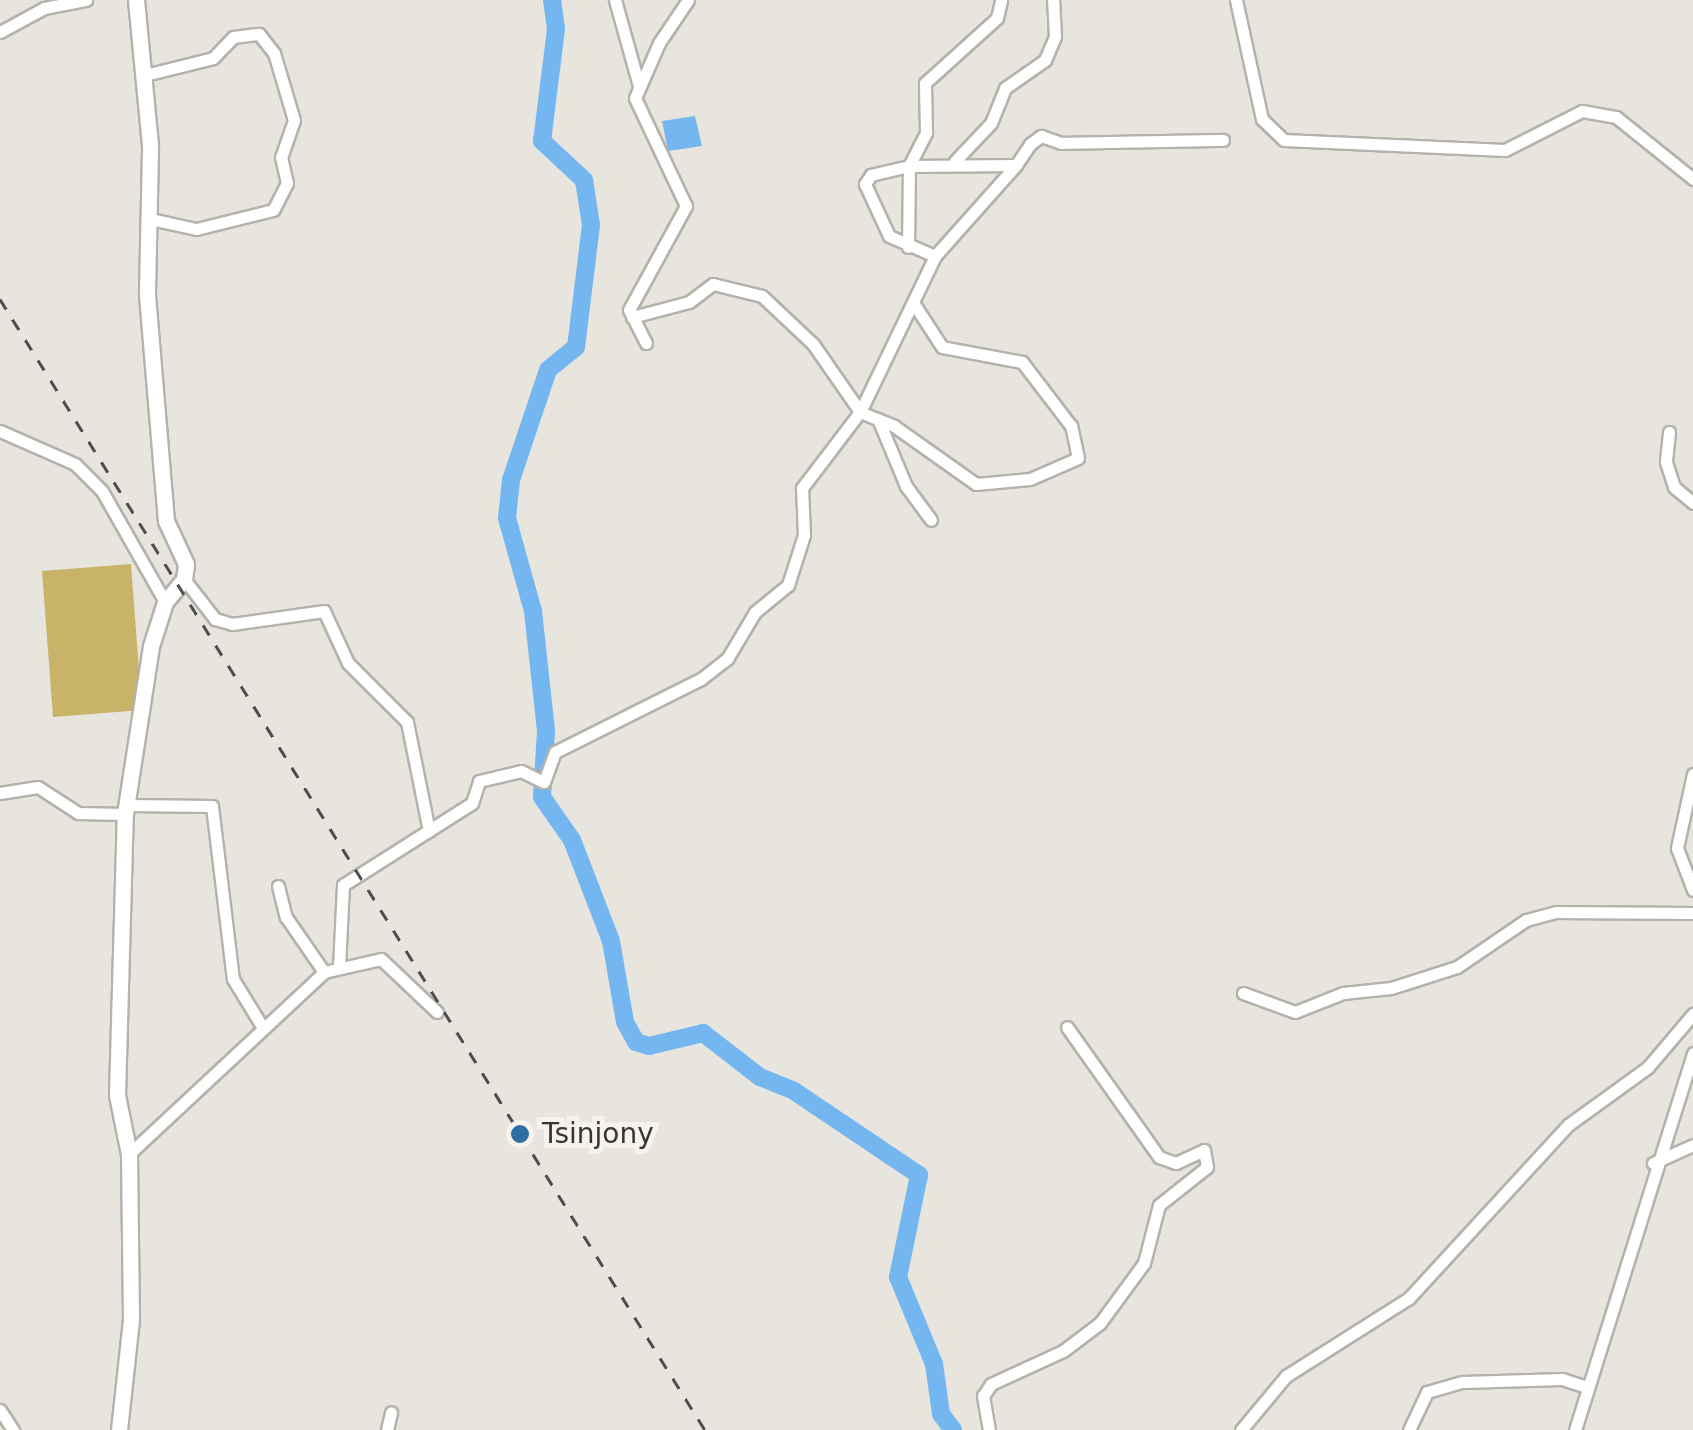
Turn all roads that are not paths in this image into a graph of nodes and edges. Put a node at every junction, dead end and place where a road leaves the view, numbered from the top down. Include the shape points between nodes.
1 (86, 0) edge
2 (136, 0) edge
3 (615, 0) edge
4 (688, 0) edge
5 (1000, 0) edge
6 (1053, 0) edge
7 (1236, 0) edge
8 (0, 32) edge
9 (145, 75) junction
10 (638, 86) junction
11 (1222, 140) dead end
12 (951, 164) junction
13 (1016, 165) junction
14 (908, 166) junction
15 (1693, 179) edge
16 (151, 219) junction
17 (908, 247) junction
18 (935, 256) junction
19 (914, 304) junction
20 (632, 317) junction
21 (646, 342) dead end
22 (860, 412) junction
23 (878, 419) junction
24 (0, 431) edge
25 (1670, 432) dead end
26 (1693, 503) edge
27 (931, 520) dead end
28 (184, 579) junction
29 (165, 602) junction
30 (1693, 774) edge
31 (0, 792) edge
32 (126, 809) junction
33 (429, 831) junction
34 (278, 886) dead end
35 (1693, 890) edge
36 (1693, 913) edge
37 (338, 967) junction
38 (324, 972) junction
39 (1243, 992) dead end
40 (436, 1012) dead end
41 (1693, 1014) edge
42 (1067, 1027) dead end
43 (263, 1028) junction
44 (1693, 1052) edge
45 (1693, 1145) edge
46 (129, 1154) junction
47 (1653, 1164) junction
48 (1587, 1387) junction
49 (0, 1410) edge
50 (391, 1412) dead end
51 (12, 1430) edge
52 (119, 1430) edge
53 (386, 1430) edge
54 (988, 1430) edge
55 (1241, 1430) edge
56 (1409, 1430) edge
57 (1575, 1430) edge

1 - 8 street via 44,8
2 - 9 street
3 - 10 street
4 - 10 street
5 - 14 street via 998,18 925,83 926,132
6 - 12 street via 1055,36 1045,60 1004,88 979,140
7 - 15 street via 1259,81 1262,119 1284,140 1504,150 1582,111 1616,117
9 - 16 street
9 - 16 street via 213,58 233,37 260,34 274,52 294,120 282,157 287,183 274,210 196,229
10 - 20 street via 636,98 686,206 638,288
11 - 13 street via 1061,143 1041,136
12 - 13 street
12 - 14 street
13 - 18 street
14 - 17 street
14 - 17 street via 871,175 865,184 889,236
16 - 28 street via 147,293 166,521 186,564
17 - 18 street
18 - 19 street
19 - 22 street
19 - 23 street via 942,347 1022,362 1071,426 1078,458 1030,479 976,484
20 - 21 street
20 - 22 street via 688,302 713,284 762,296 814,344
22 - 23 street
22 - 33 street via 802,488 804,535 788,585 756,612 727,659 701,679 554,752 540,782 521,772 479,781 472,803
23 - 27 street via 906,486
24 - 29 street via 76,464 102,490
25 - 26 street via 1666,462 1674,488
28 - 29 street
28 - 33 street via 215,619 232,624 324,611 348,662 407,722
29 - 32 street via 151,646
30 - 35 street via 1677,848
31 - 32 street via 31,786 78,813
32 - 43 street via 212,806 233,978
32 - 46 street via 117,1094
33 - 37 street via 343,886
34 - 38 street via 282,911
36 - 39 street via 1541,916 1457,967 1391,988 1342,992 1310,1010 1295,1012
37 - 38 street
37 - 40 street via 381,959
38 - 43 street
41 - 55 street via 1648,1068 1568,1125 1409,1298 1286,1376
42 - 54 street via 1159,1157 1176,1162 1204,1150 1207,1167 1158,1205 1144,1263 1100,1323 1063,1351 992,1384 984,1396
43 - 46 street
44 - 47 street
45 - 47 street
46 - 52 street via 131,1320
47 - 48 street
48 - 56 street via 1562,1379 1464,1382 1427,1392
48 - 57 street
49 - 51 street
50 - 53 street

